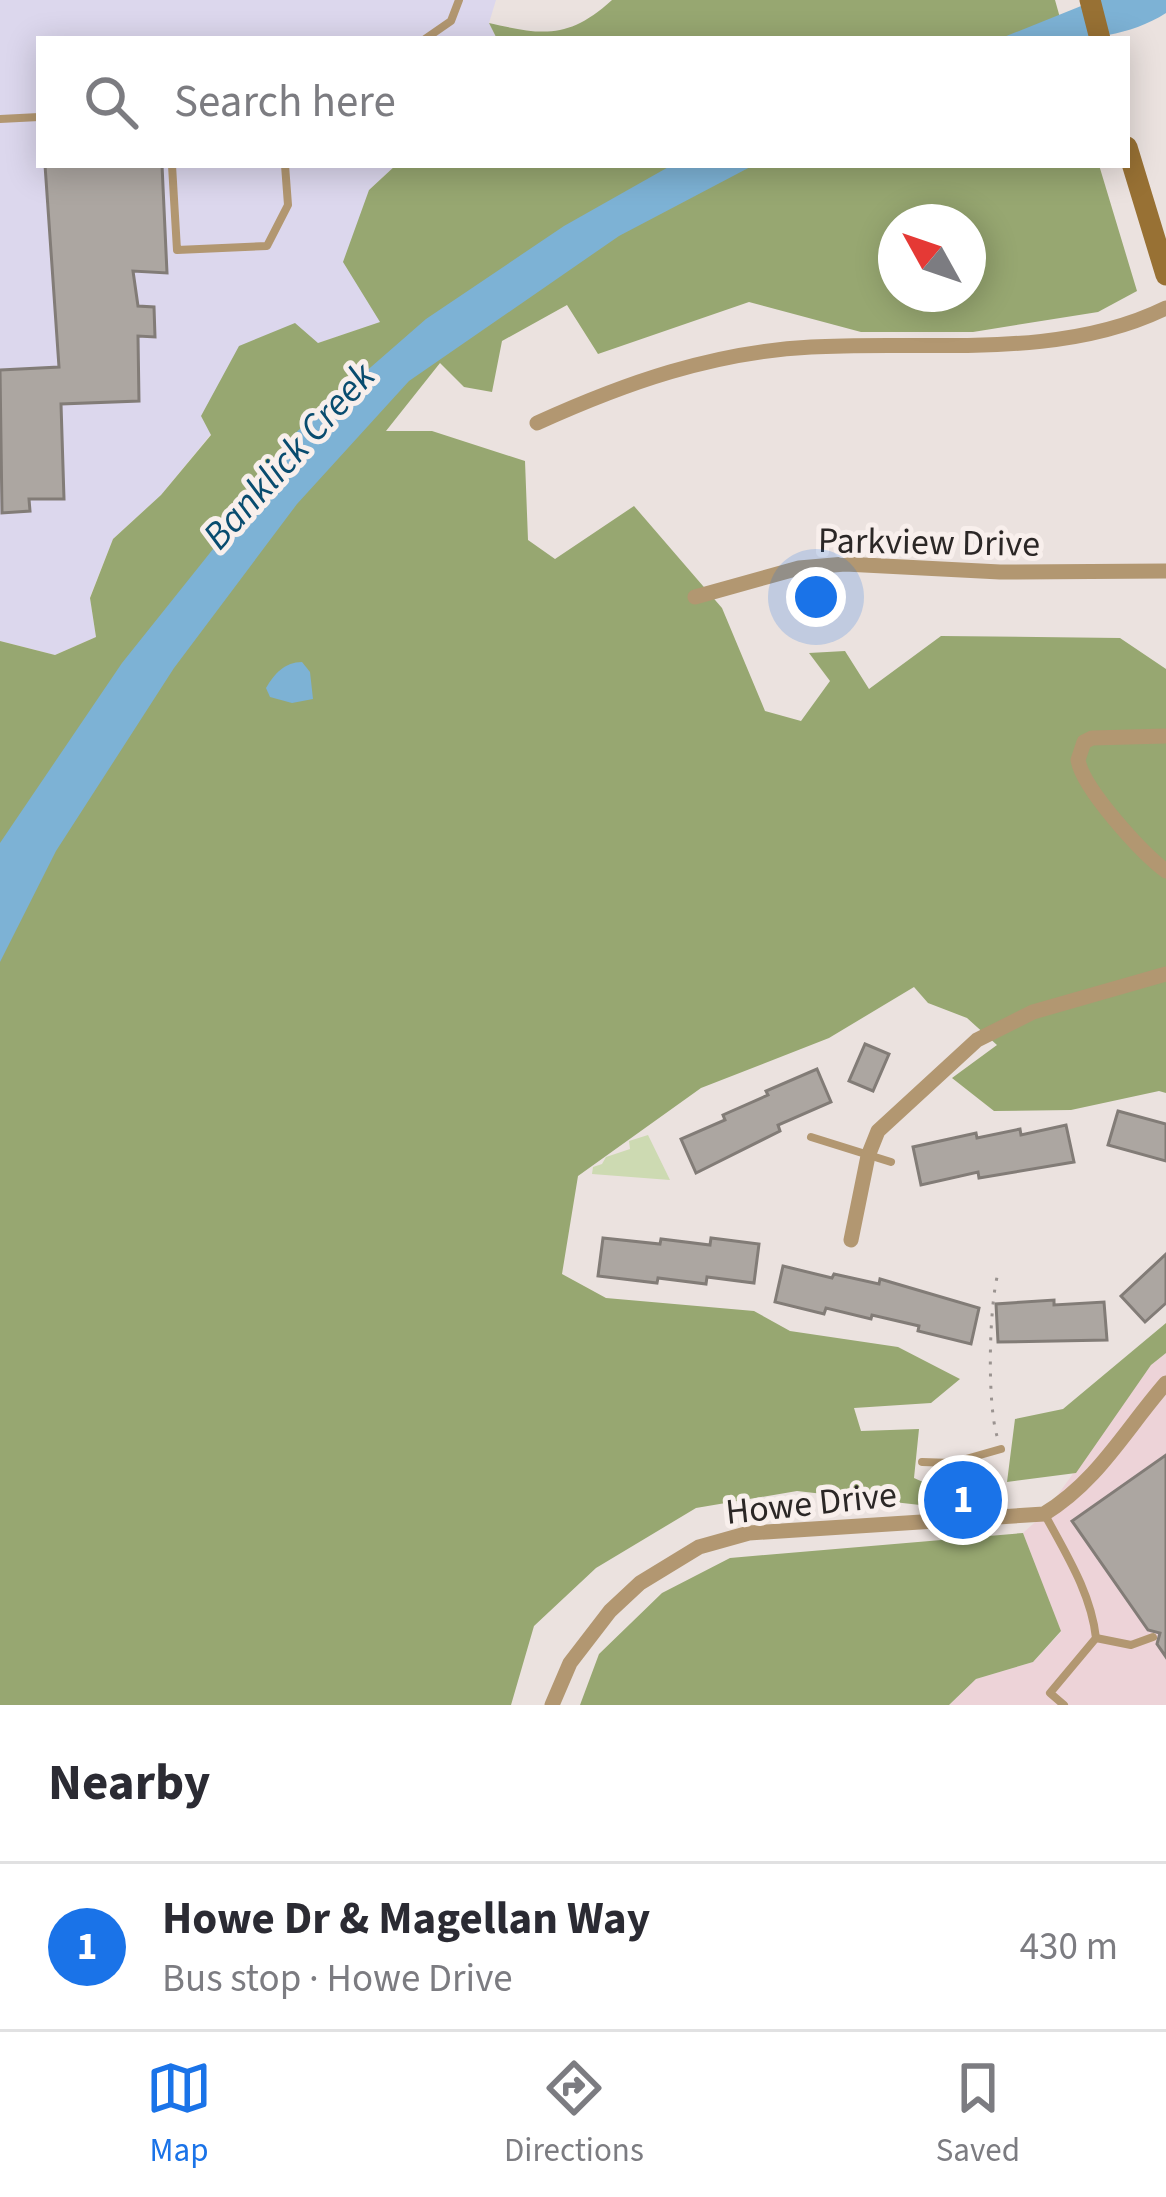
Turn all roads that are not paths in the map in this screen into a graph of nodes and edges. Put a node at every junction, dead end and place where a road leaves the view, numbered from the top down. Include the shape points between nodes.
1 (459, 0) edge
2 (1090, 0) edge
3 (430, 36) edge
4 (1099, 36) edge
5 (36, 117) edge
6 (0, 119) edge
7 (1130, 157) edge
8 (172, 168) edge
9 (285, 168) edge
10 (1166, 275) edge
11 (1166, 308) edge
12 (537, 423) dead end
13 (1166, 571) edge
14 (695, 597) dead end
15 (1166, 736) edge
16 (1166, 871) edge
17 (1166, 974) edge
18 (811, 1137) dead end
19 (868, 1156) junction
20 (891, 1162) dead end
21 (851, 1240) dead end
22 (1166, 1384) edge
23 (1001, 1449) road end
24 (922, 1462) dead end
25 (952, 1463) junction
26 (1044, 1514) junction
27 (948, 1518) junction
28 (1153, 1637) dead end
29 (1096, 1638) junction
30 (552, 1705) edge
31 (1064, 1705) edge

1 - 3 lane via 452,21
2 - 4 main road
5 - 6 lane
7 - 10 main road
8 - 9 lane via 178,250 268,246 288,205
11 - 12 street via 1068,338 746,354 616,387
13 - 14 street, Parkview Drive via 845,564
15 - 16 street via 1092,738 1078,760 1090,785
17 - 19 street via 1033,1012 977,1040 889,1118
18 - 19 lane
19 - 20 lane
19 - 21 street
22 - 26 street via 1074,1496
23 - 25 lane
24 - 25 lane
25 - 27 lane
26 - 27 street, Howe Drive
26 - 29 lane via 1072,1565
27 - 30 street, Howe Drive via 749,1533 699,1547 610,1611 570,1663
28 - 29 lane via 1131,1645
29 - 31 lane via 1051,1693

